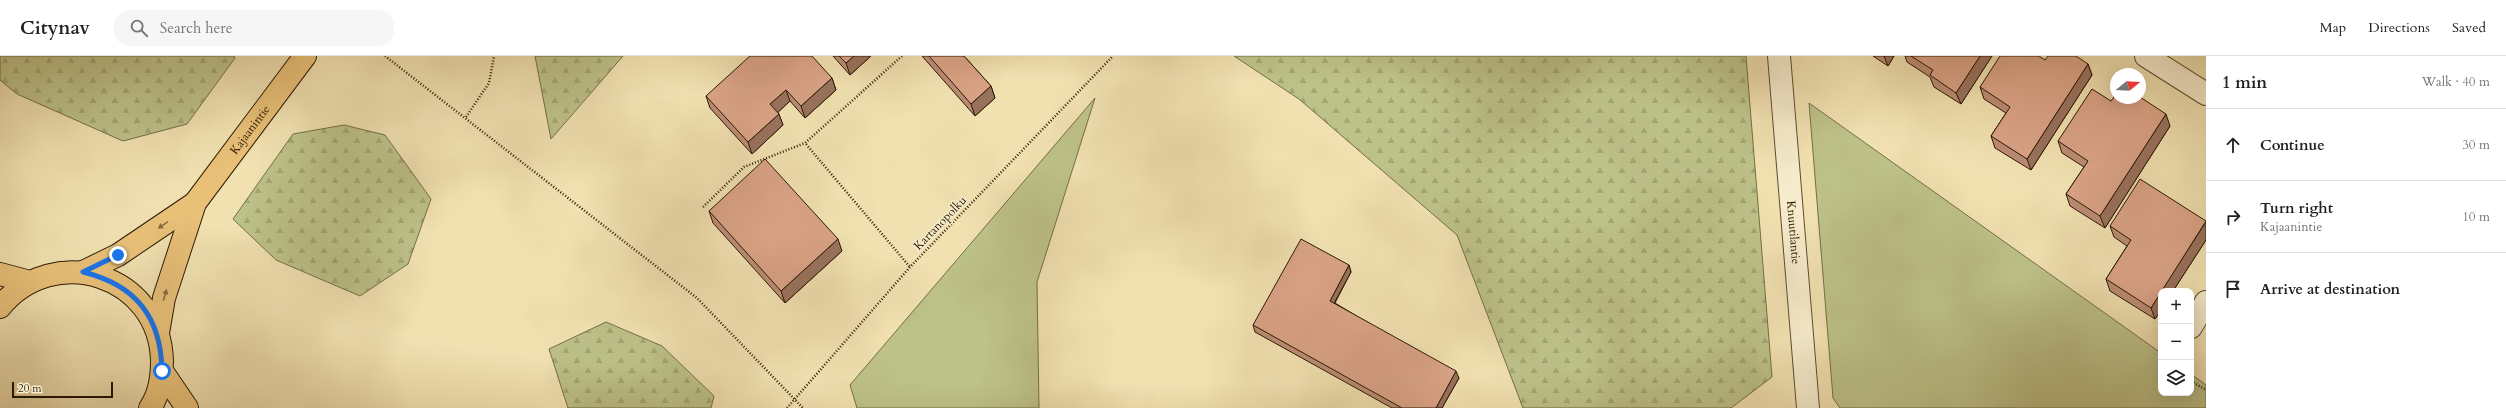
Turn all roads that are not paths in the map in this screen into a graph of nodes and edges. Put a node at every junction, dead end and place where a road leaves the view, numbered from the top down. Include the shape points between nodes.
1 (305, 56) edge
2 (1779, 56) edge
3 (2146, 56) edge
4 (2206, 94) edge
5 (195, 203) junction
6 (83, 272) junction
7 (0, 274) edge
8 (30, 282) junction
9 (2206, 302) edge
10 (0, 307) edge
11 (2193, 324) edge
12 (158, 333) junction
13 (162, 371) junction
14 (150, 408) edge
15 (187, 408) edge
16 (1808, 408) edge

1 - 5 main road, Kajaanintie
2 - 16 street, Knuutilantie
3 - 4 street
5 -> 6 main road, Kajaanintie via 118,255
12 -> 5 main road, Kajaanintie via 164,298
6 - 8 main road via 69,272
6 - 12 main road via 115,283 129,292 141,304
7 - 8 main road
8 - 10 main road via 14,292
9 - 11 street
12 - 13 main road
13 - 14 main road via 159,388
13 - 15 main road

